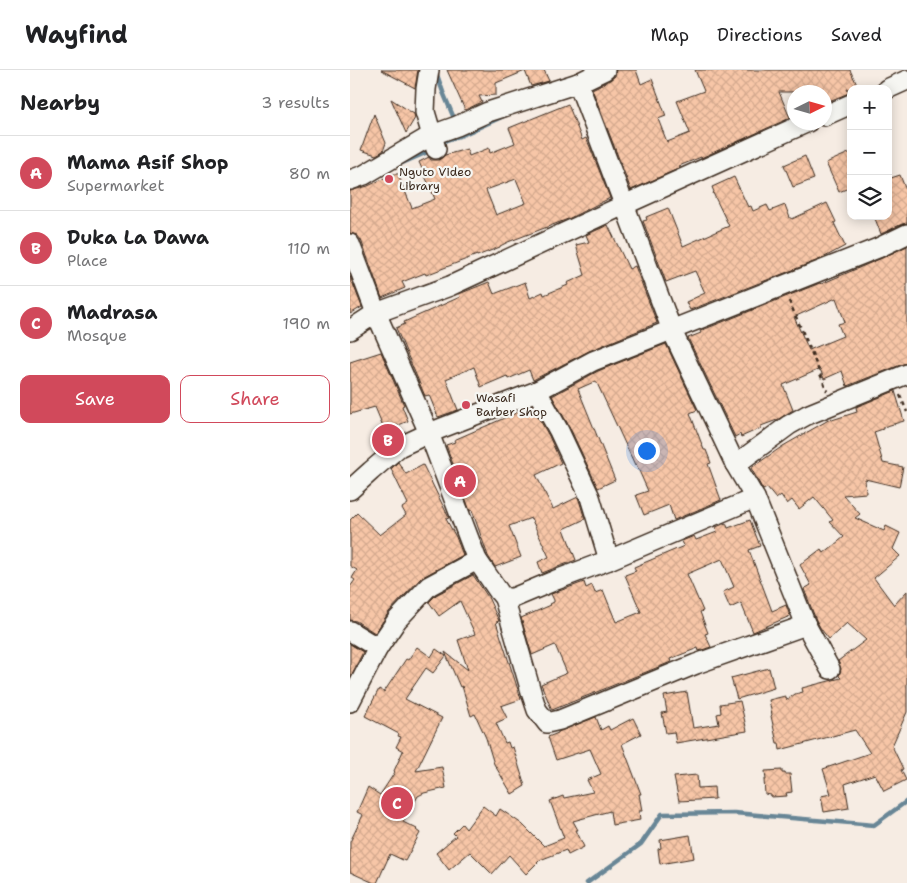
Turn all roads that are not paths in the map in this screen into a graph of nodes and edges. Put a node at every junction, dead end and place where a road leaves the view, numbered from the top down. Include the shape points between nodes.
1 (429, 70) edge
2 (605, 70) edge
3 (907, 80) edge
4 (578, 83) junction
5 (892, 87) edge
6 (847, 106) edge
7 (832, 112) edge
8 (790, 130) edge
9 (434, 142) junction
10 (350, 180) edge
11 (624, 205) junction
12 (907, 234) edge
13 (350, 244) edge
14 (376, 313) junction
15 (671, 329) junction
16 (350, 330) edge
17 (907, 374) edge
18 (537, 391) junction
19 (429, 433) junction
20 (735, 464) junction
21 (350, 490) edge
22 (755, 498) junction
23 (477, 560) junction
24 (609, 560) junction
25 (504, 598) junction
26 (806, 625) junction
27 (350, 631) edge
28 (378, 648) junction
29 (830, 669) dead end
30 (350, 702) edge

1 - 9 street via 425,112
2 - 4 street
3 - 5 street
4 - 9 street via 488,112 457,126
4 - 11 street
6 - 7 street
8 - 11 street
9 - 10 street
11 - 14 street via 450,286
11 - 15 street
12 - 15 street
13 - 14 street
14 - 16 street
14 - 19 street
15 - 18 street via 593,361
15 - 20 street
17 - 20 street via 807,415
18 - 19 street
18 - 24 street via 590,497
19 - 21 street via 399,447
19 - 23 street
20 - 22 street
22 - 24 street
22 - 26 street
23 - 25 street
23 - 28 street via 429,586 397,620
24 - 25 street via 513,598
25 - 26 street via 537,710 547,723
26 - 29 street
27 - 28 street
28 - 30 street

